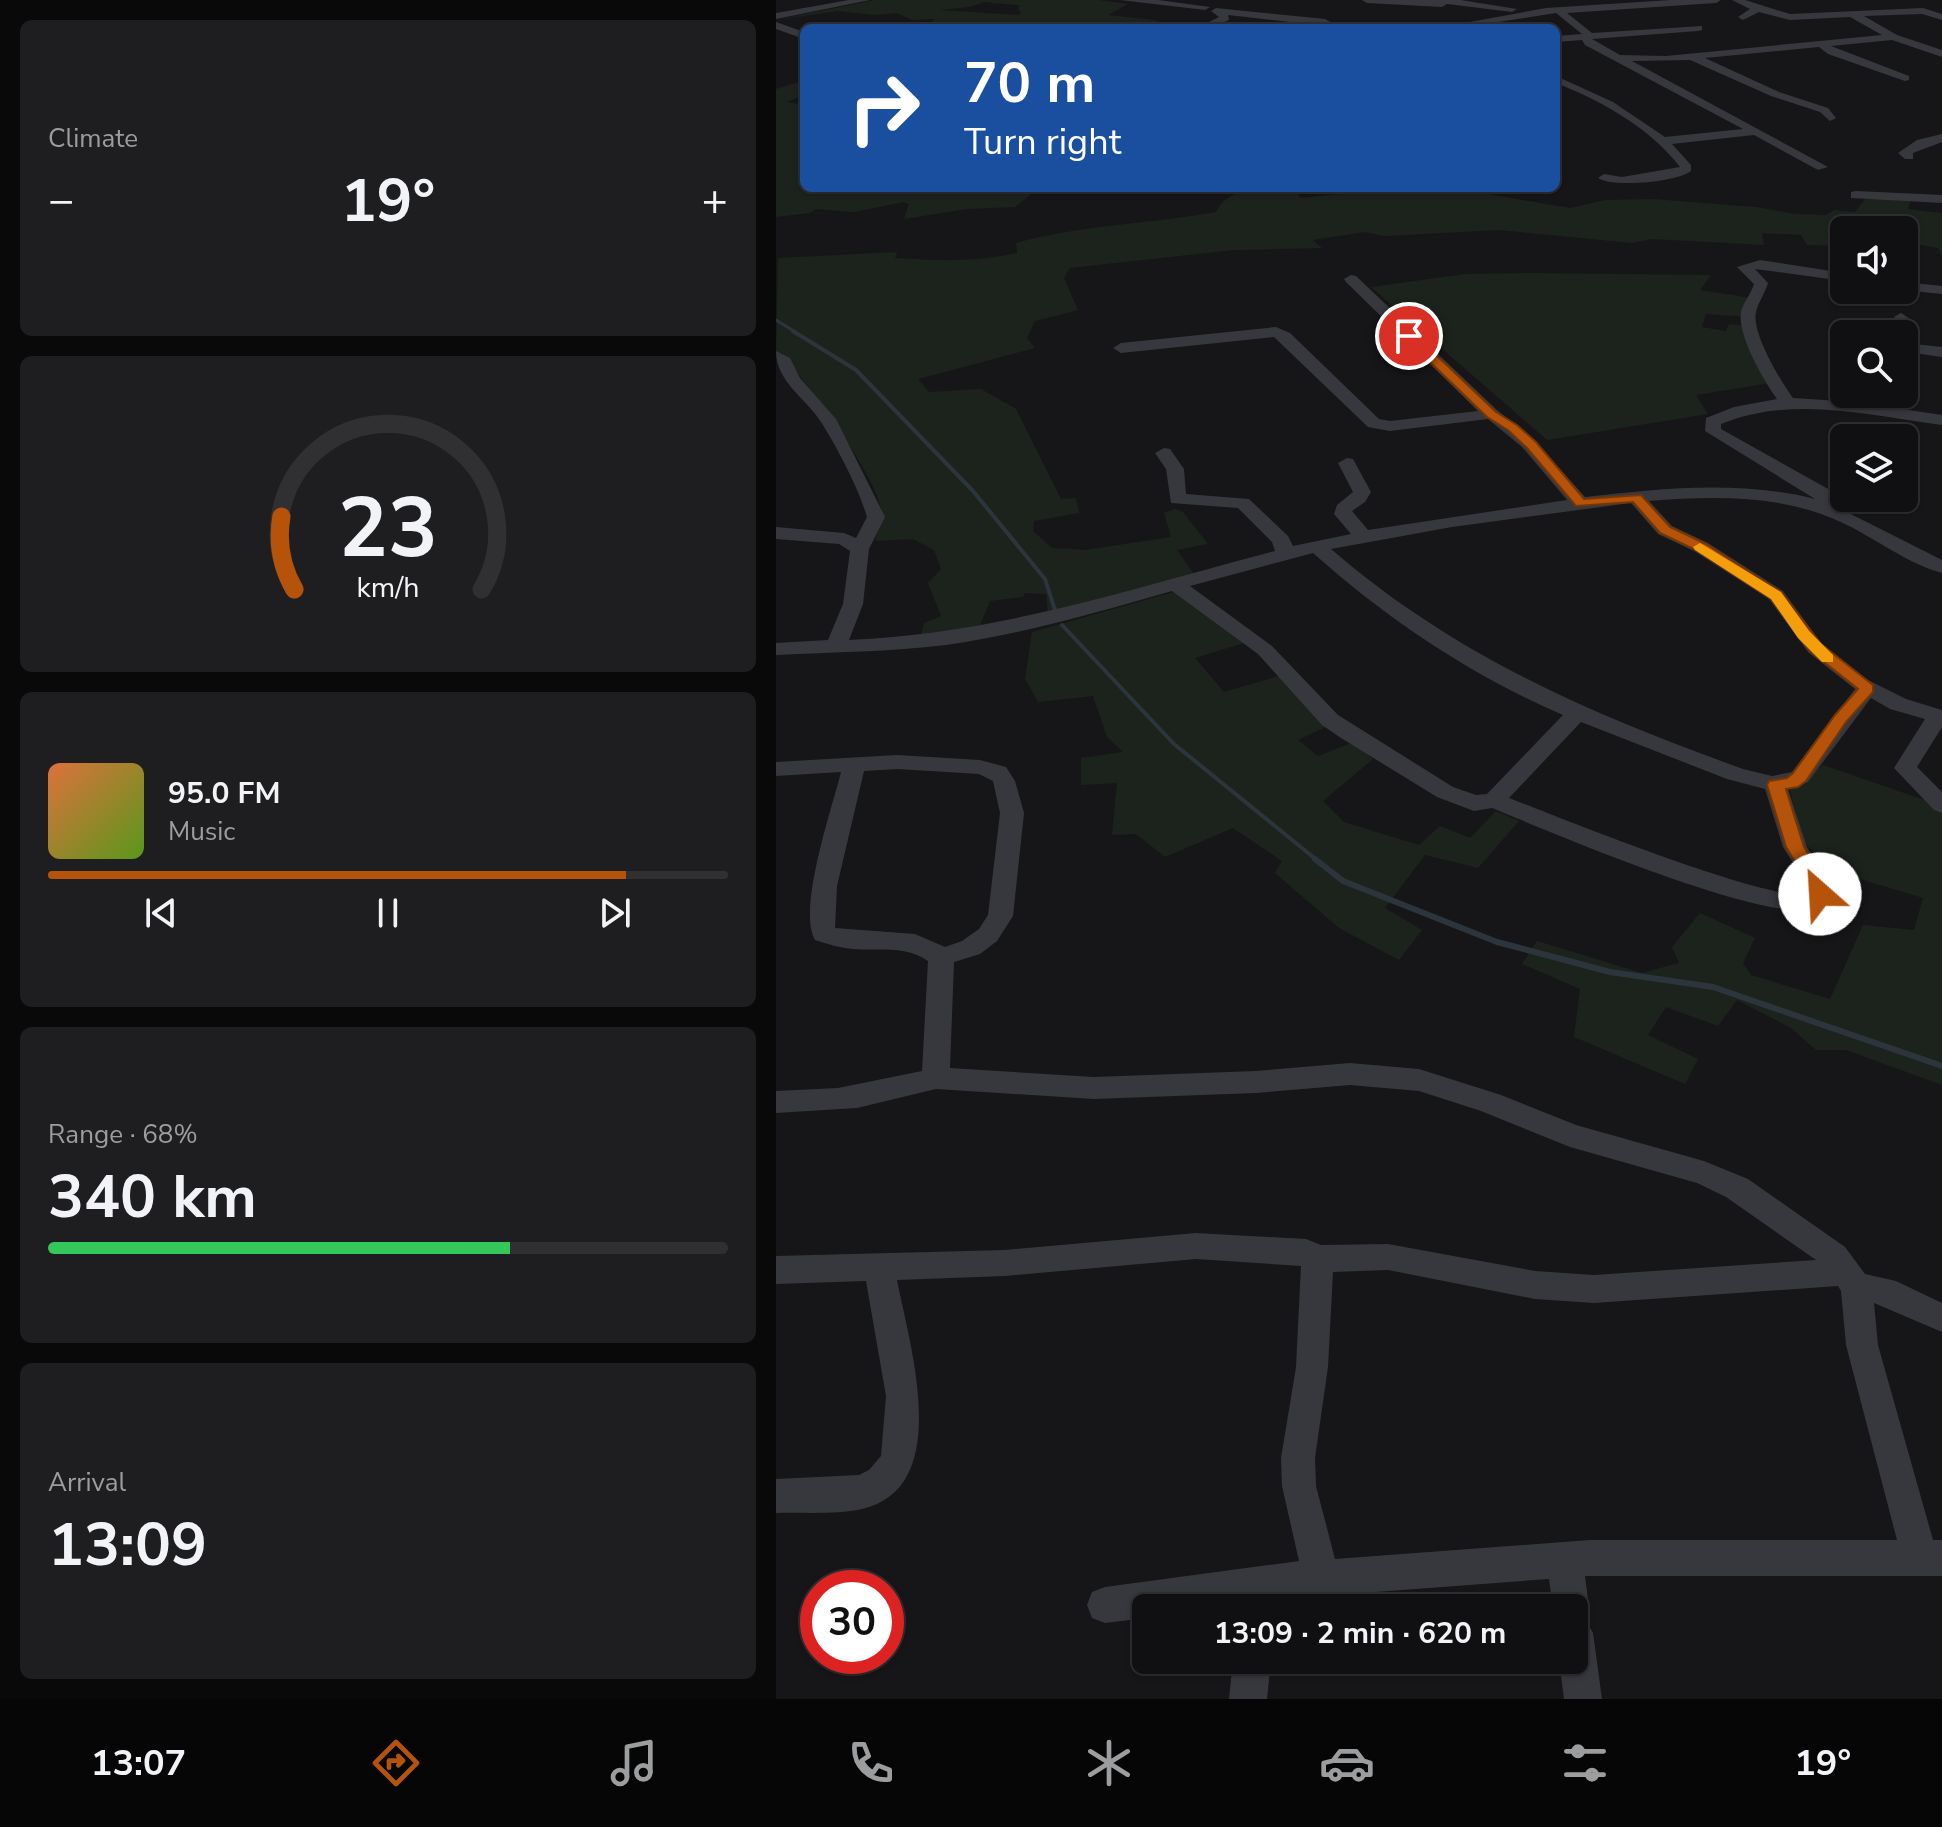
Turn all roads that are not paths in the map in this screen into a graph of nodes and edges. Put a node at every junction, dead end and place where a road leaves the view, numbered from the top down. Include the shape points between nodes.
1 (865, 0) edge
2 (1125, 0) edge
3 (1367, 0) edge
4 (1716, 0) edge
5 (1737, 0) edge
6 (1842, 0) edge
7 (1444, 2) edge
8 (1207, 4) edge
9 (1561, 7) edge
10 (1300, 8) dead end
11 (1758, 9) junction
12 (1218, 11) junction
13 (1546, 11) junction
14 (1865, 13) junction
15 (1852, 14) junction
16 (776, 16) edge
17 (1284, 17) junction
18 (1743, 17) dead end
19 (1942, 17) edge
20 (1212, 24) edge
21 (1334, 24) edge
22 (1451, 24) edge
23 (1471, 24) edge
24 (776, 25) edge
25 (1698, 28) dead end
26 (800, 34) edge
27 (1585, 37) junction
28 (1893, 37) junction
29 (1560, 39) edge
30 (1823, 45) junction
31 (1942, 54) edge
32 (1690, 56) junction
33 (1622, 58) junction
34 (1905, 78) dead end
35 (1560, 81) edge
36 (1830, 118) dead end
37 (1753, 132) junction
38 (1942, 138) edge
39 (1664, 141) junction
40 (1909, 156) dead end
41 (1822, 167) dead end
42 (1604, 178) dead end
43 (1856, 195) dead end
44 (1942, 199) edge
45 (1830, 275) edge
46 (1351, 279) dead end
47 (1918, 287) edge
48 (1942, 290) edge
49 (1901, 317) dead end
50 (1904, 320) edge
51 (1121, 348) dead end
52 (1918, 349) edge
53 (1942, 352) edge
54 (776, 356) edge
55 (1788, 402) junction
56 (1903, 408) edge
57 (1903, 413) junction
58 (1491, 414) junction
59 (1942, 420) edge
60 (1164, 453) dead end
61 (1347, 463) dead end
62 (1636, 497) junction
63 (1580, 503) junction
64 (1819, 506) junction
65 (776, 533) edge
66 (1364, 537) junction
67 (1317, 547) junction
68 (860, 549) junction
69 (1286, 554) junction
70 (1942, 567) edge
71 (1176, 585) junction
72 (836, 646) junction
73 (776, 649) edge
74 (1867, 689) junction
75 (1577, 713) junction
76 (1940, 717) edge
77 (855, 763) junction
78 (776, 769) edge
79 (1775, 785) junction
80 (1494, 800) junction
81 (1942, 805) edge
82 (941, 957) junction
83 (936, 1078) junction
84 (776, 1102) edge
85 (1315, 1259) junction
86 (879, 1267) junction
87 (776, 1270) edge
88 (1851, 1280) junction
89 (1942, 1318) edge
90 (776, 1496) edge
91 (1931, 1558) edge
92 (1565, 1560) junction
93 (1321, 1577) junction
94 (1268, 1594) edge
95 (1569, 1594) edge
96 (1132, 1603) edge
97 (1105, 1605) dead end
98 (1251, 1674) edge
99 (1580, 1674) edge
100 (1248, 1699) edge
101 (1583, 1699) edge

1 - 16 street
2 - 8 street
3 - 7 street
4 - 9 street
5 - 11 street
6 - 14 street
7 - 13 street
7 - 22 street via 1443,14
8 - 12 street
9 - 13 street
9 - 27 street via 1587,33
10 - 17 street
11 - 15 street via 1790,17
11 - 18 street
12 - 17 street
12 - 20 street via 1226,18
13 - 23 street
14 - 15 street
14 - 19 street via 1923,11
15 - 28 street
17 - 21 street
24 - 26 street
25 - 27 street
27 - 29 street
27 - 33 street
28 - 30 street
28 - 31 street
30 - 32 street
30 - 34 street
32 - 33 street
32 - 36 street via 1743,82 1818,107
33 - 37 street
35 - 39 street
37 - 39 street
37 - 41 street
38 - 40 street via 1909,148 1904,153
39 - 42 street via 1687,168 1682,172 1622,181
43 - 44 street
45 - 55 street via 1760,264 1744,267 1761,283 1748,320 1769,376
46 - 58 street
47 - 48 street
49 - 50 street
51 - 58 street via 1276,332 1374,423 1390,426
52 - 53 street
54 - 68 street via 828,419 873,506 876,517
55 - 57 street
55 - 64 street via 1727,416 1710,426 1824,494
56 - 57 street
57 - 59 street
58 - 63 street via 1531,445
60 - 69 street via 1175,469 1177,499 1243,503 1281,540
61 - 66 street via 1362,492 1343,514
62 - 63 street
62 - 64 street via 1765,495
62 - 74 street via 1665,530 1776,595 1815,648
63 - 66 street
64 - 70 street
65 - 68 street via 844,539
66 - 67 street
67 - 69 street
67 - 75 street via 1365,591 1411,622
68 - 72 street via 853,604
69 - 71 street
71 - 72 street via 969,635
71 - 80 street via 1265,650 1330,720 1349,733 1445,792 1474,803
72 - 73 street
74 - 76 street
74 - 79 street via 1800,777
75 - 79 street
75 - 80 street
76 - 81 street via 1905,768
77 - 78 street
77 - 82 street via 825,886 824,934 932,948
77 - 82 street via 980,767 998,772 1004,781 1012,813 1000,916 971,948
79 - 80 street via 1795,847 1816,880 1820,894 1813,903 1800,906 1723,885
82 - 83 street
83 - 84 street via 821,1103
83 - 88 street via 1094,1088 1350,1074 1419,1080 1570,1135 1726,1183 1834,1256
85 - 86 street via 1306,1252 1196,1246 1005,1263
85 - 88 street via 1388,1257 1535,1285 1594,1289
85 - 93 street via 1312,1367 1298,1458 1299,1486
86 - 87 street
86 - 90 street via 903,1396 898,1463 881,1482 862,1492
88 - 89 street
88 - 91 street via 1862,1345
91 - 92 street
92 - 93 street
92 - 95 street
93 - 94 street
96 - 97 street
98 - 100 street
99 - 101 street

